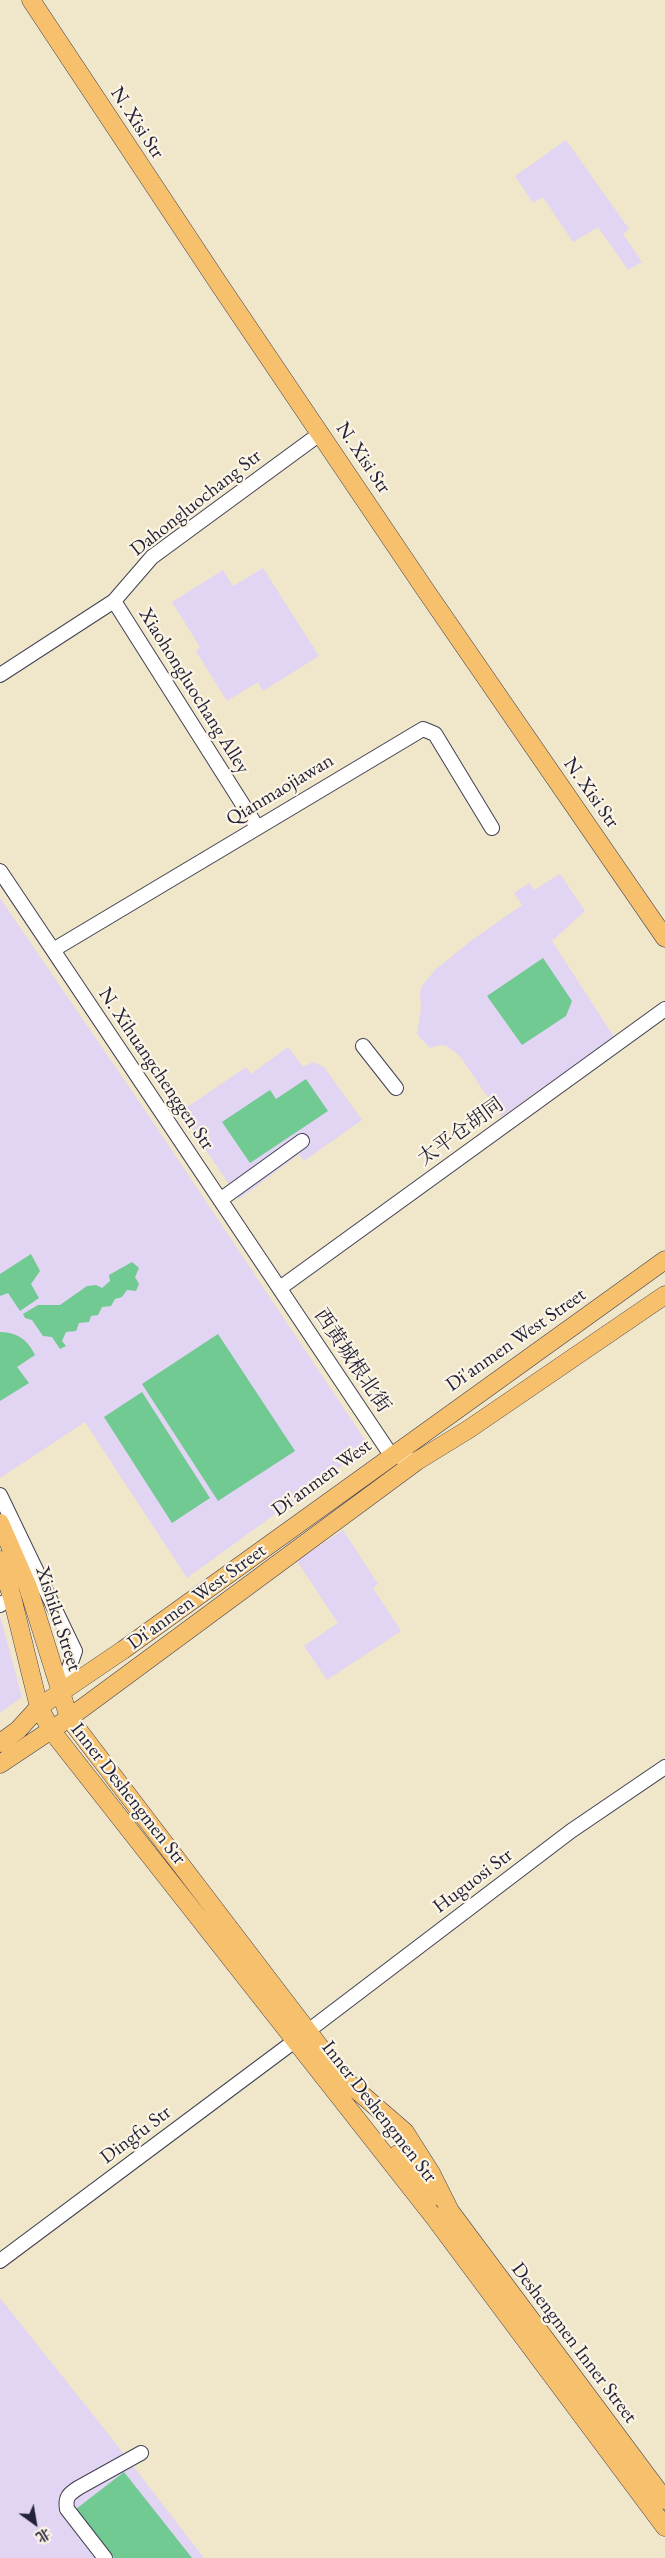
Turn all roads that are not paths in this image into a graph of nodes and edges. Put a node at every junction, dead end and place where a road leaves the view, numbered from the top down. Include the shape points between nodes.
1 (31, 0) edge
2 (321, 433) junction
3 (114, 600) junction
4 (0, 675) edge
5 (257, 827) junction
6 (492, 828) dead end
7 (0, 871) edge
8 (665, 938) edge
9 (53, 950) junction
10 (665, 1009) edge
11 (363, 1046) dead end
12 (396, 1088) dead end
13 (302, 1141) dead end
14 (220, 1200) junction
15 (665, 1260) edge
16 (280, 1288) junction
17 (665, 1295) edge
18 (391, 1455) junction
19 (418, 1461) junction
20 (0, 1495) edge
21 (0, 1523) edge
22 (0, 1560) edge
23 (0, 1575) edge
24 (6, 1601) edge
25 (60, 1694) junction
26 (39, 1707) junction
27 (69, 1718) junction
28 (51, 1730) junction
29 (0, 1742) edge
30 (0, 1764) edge
31 (665, 1767) edge
32 (275, 2001) junction
33 (302, 2035) junction
34 (339, 2084) junction
35 (0, 2261) edge
36 (596, 2421) junction
37 (141, 2453) dead end
38 (665, 2500) edge
39 (665, 2527) edge
40 (105, 2558) edge

1 - 2 main road, N. Xisi Str
2 - 3 street, Dahongluochang Str via 152,557
2 - 8 main road, N. Xisi Str
3 - 4 street, Dahongluochang Str
3 - 5 street, Xiaohongluochang Alley
5 - 6 street, Qianmaojiawan via 422,729 435,734
5 - 9 street, Qianmaojiawan
7 - 9 street, N. Xihuangchenggen Str
9 - 14 street, N. Xihuangchenggen Str
10 - 16 street, 太平仓胡同
11 - 12 street
13 - 14 street
14 - 16 street, N. Xihuangchenggen Str
15 - 18 main road, Di'anmen West Street
16 - 18 street, 西黄城根北街
17 - 19 main road
18 - 19 street
18 - 25 main road, Di'anmen West
19 - 27 main road, Di'anmen West Street
20 - 25 street, Xishiku Street via 75,1651
21 - 25 main road, Xishiku Street via 28,1587
22 - 24 main road, Inner Deshengmen Str
23 - 24 street, Xishiku Street
24 - 26 main road, Inner Deshengmen Str
25 - 26 main road
25 - 27 main road, Deshengmen Inner Street
26 - 28 main road, Inner Deshengmen Str
26 - 29 main road via 18,1730
27 - 28 main road, Di'anmen West Street
27 - 32 main road, Deshengmen Inner Street via 218,1916
28 - 30 main road, Di'anmen West Street
28 - 32 main road, Inner Deshengmen Str
31 - 33 street, Huguosi Str via 571,1831
32 - 33 main road, Deshengmen Inner Street
33 - 34 main road, Deshengmen Inner Street
33 - 35 street, Dingfu Str
34 - 36 main road, Inner Deshengmen Str via 437,2221
34 - 36 main road, Deshengmen Inner Street via 405,2132 450,2211
36 - 38 main road, Deshengmen Inner Street
36 - 39 main road, Inner Deshengmen Str
37 - 40 street via 68,2495 67,2509

